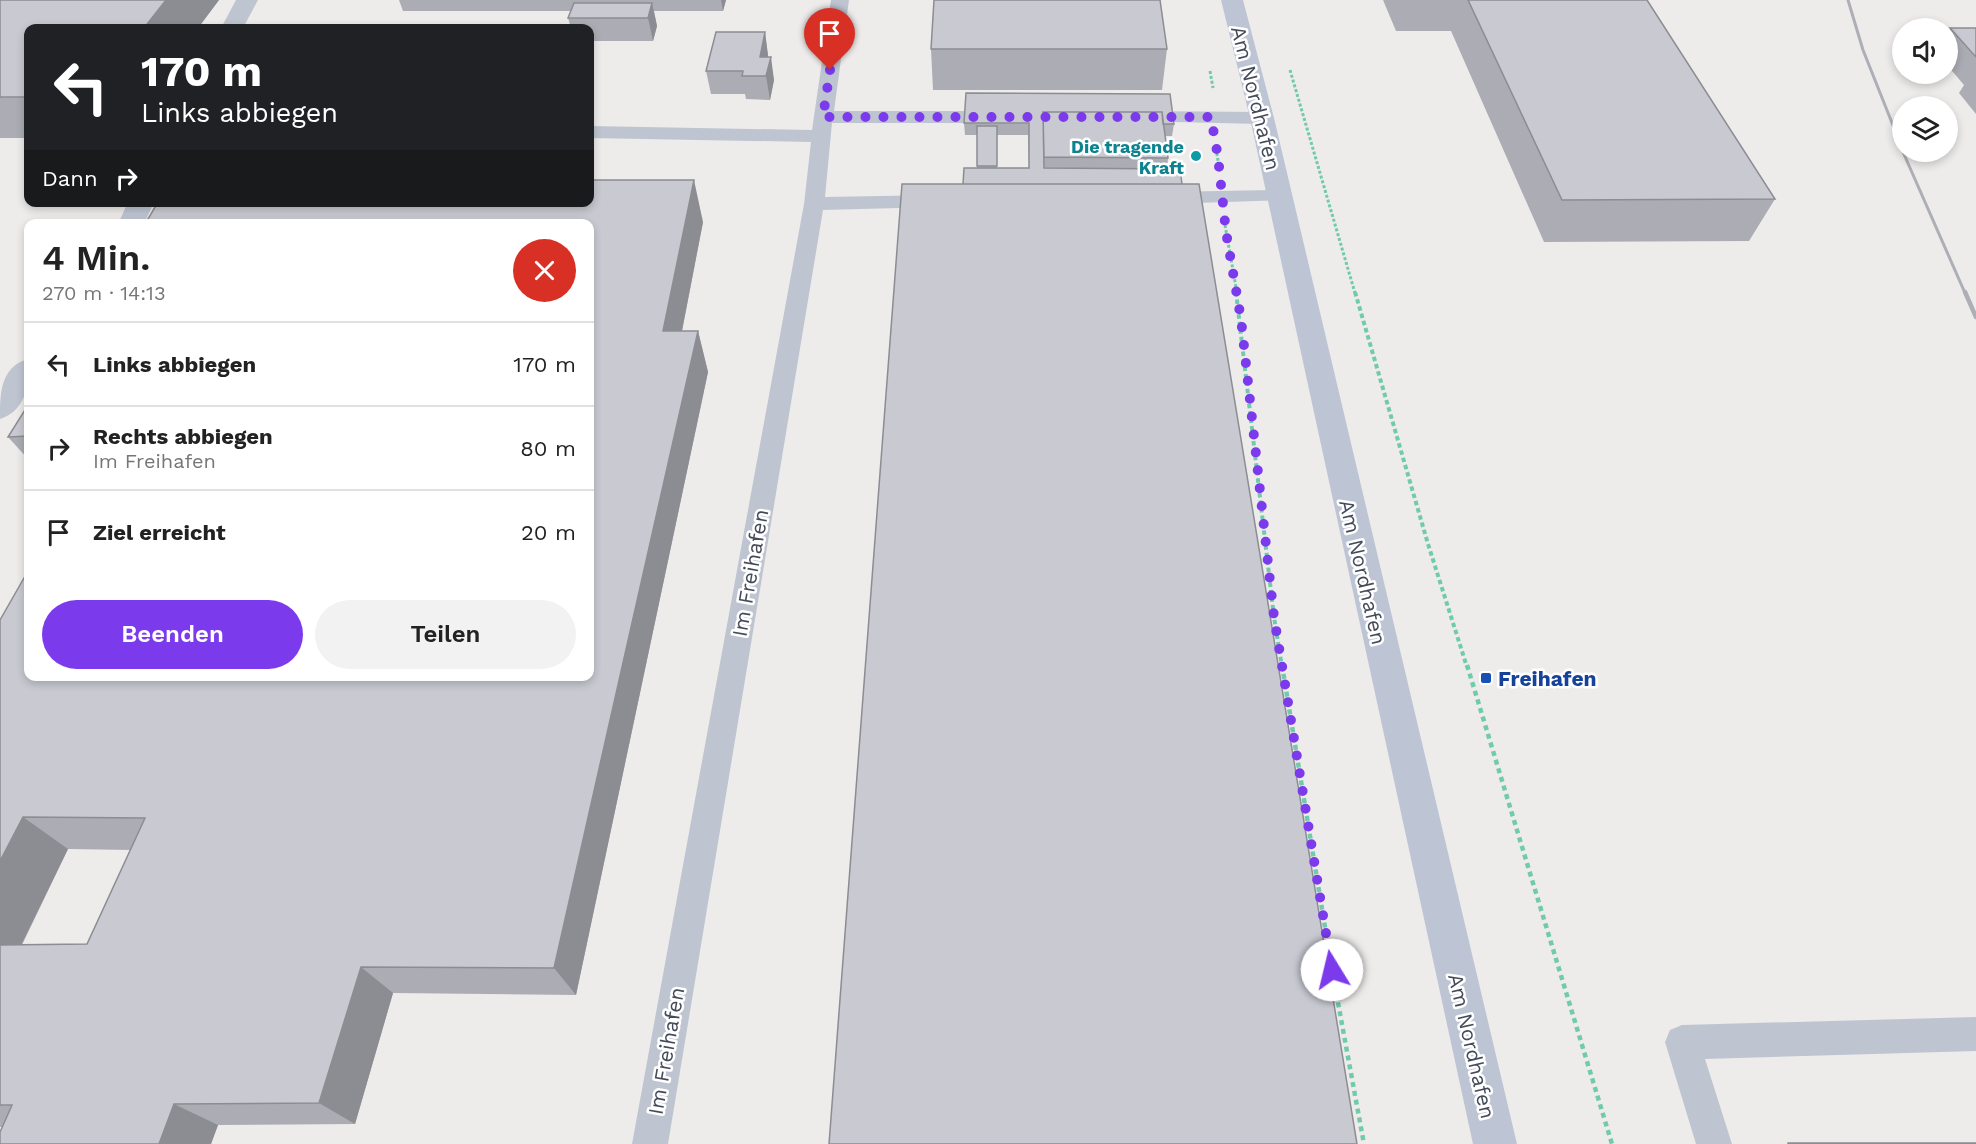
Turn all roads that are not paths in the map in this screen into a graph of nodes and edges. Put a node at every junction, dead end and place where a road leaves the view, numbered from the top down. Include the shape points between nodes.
1 (247, 0) edge
2 (840, 0) edge
3 (1232, 0) edge
4 (234, 24) edge
5 (1019, 117) edge
6 (1115, 117) edge
7 (1262, 118) junction
8 (822, 127) junction
9 (594, 132) edge
10 (1279, 196) junction
11 (1140, 198) edge
12 (953, 201) edge
13 (814, 204) junction
14 (24, 375) edge
15 (0, 408) edge
16 (1976, 1034) edge
17 (650, 1144) edge
18 (1495, 1144) edge
19 (1714, 1144) edge

1 - 4 street
2 - 8 lane, Im Freihafen
3 - 7 main road, Am Nordhafen
5 - 8 lane
6 - 7 lane
7 - 10 main road, Am Nordhafen
8 - 9 lane
8 - 13 lane, Im Freihafen
10 - 11 lane
10 - 18 main road, Am Nordhafen
12 - 13 lane
13 - 17 lane, Im Freihafen
14 - 15 street
16 - 19 lane via 1682,1042

